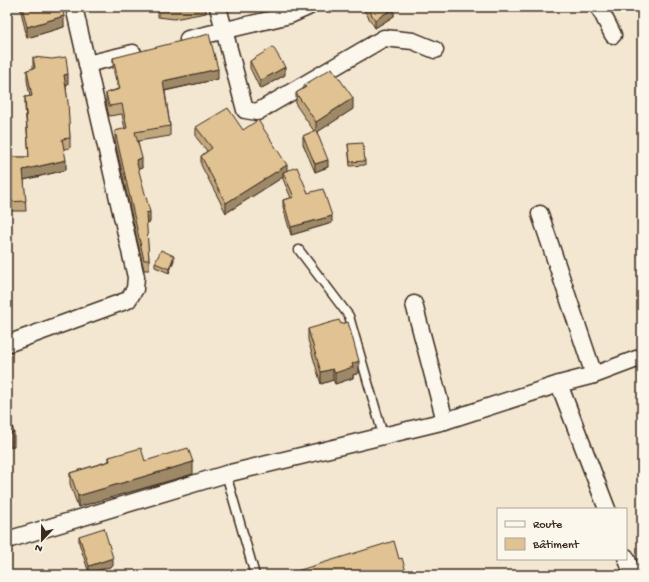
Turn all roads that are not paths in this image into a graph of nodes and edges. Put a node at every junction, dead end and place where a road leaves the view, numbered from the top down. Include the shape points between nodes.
1 (74, 7) edge
2 (218, 7) edge
3 (308, 7) edge
4 (600, 7) edge
5 (223, 31) junction
6 (613, 34) dead end
7 (170, 44) edge
8 (148, 49) edge
9 (435, 50) dead end
10 (87, 64) junction
11 (540, 214) dead end
12 (299, 250) dead end
13 (414, 304) dead end
14 (7, 344) edge
15 (642, 357) edge
16 (594, 375) junction
17 (559, 384) junction
18 (445, 421) junction
19 (383, 435) junction
20 (226, 474) junction
21 (607, 508) edge
22 (7, 540) edge
23 (255, 575) edge

1 - 10 street
2 - 5 street
3 - 5 street via 290,15
4 - 6 street
5 - 7 street
5 - 9 street via 245,110 251,112 257,112 384,38 413,41
8 - 10 street
10 - 14 street via 136,277 135,289 128,300
11 - 16 street
12 - 19 lane via 349,316
13 - 18 street
15 - 16 street
16 - 17 street
17 - 18 street
17 - 21 street
18 - 19 street
19 - 20 street
20 - 22 street
20 - 23 lane

